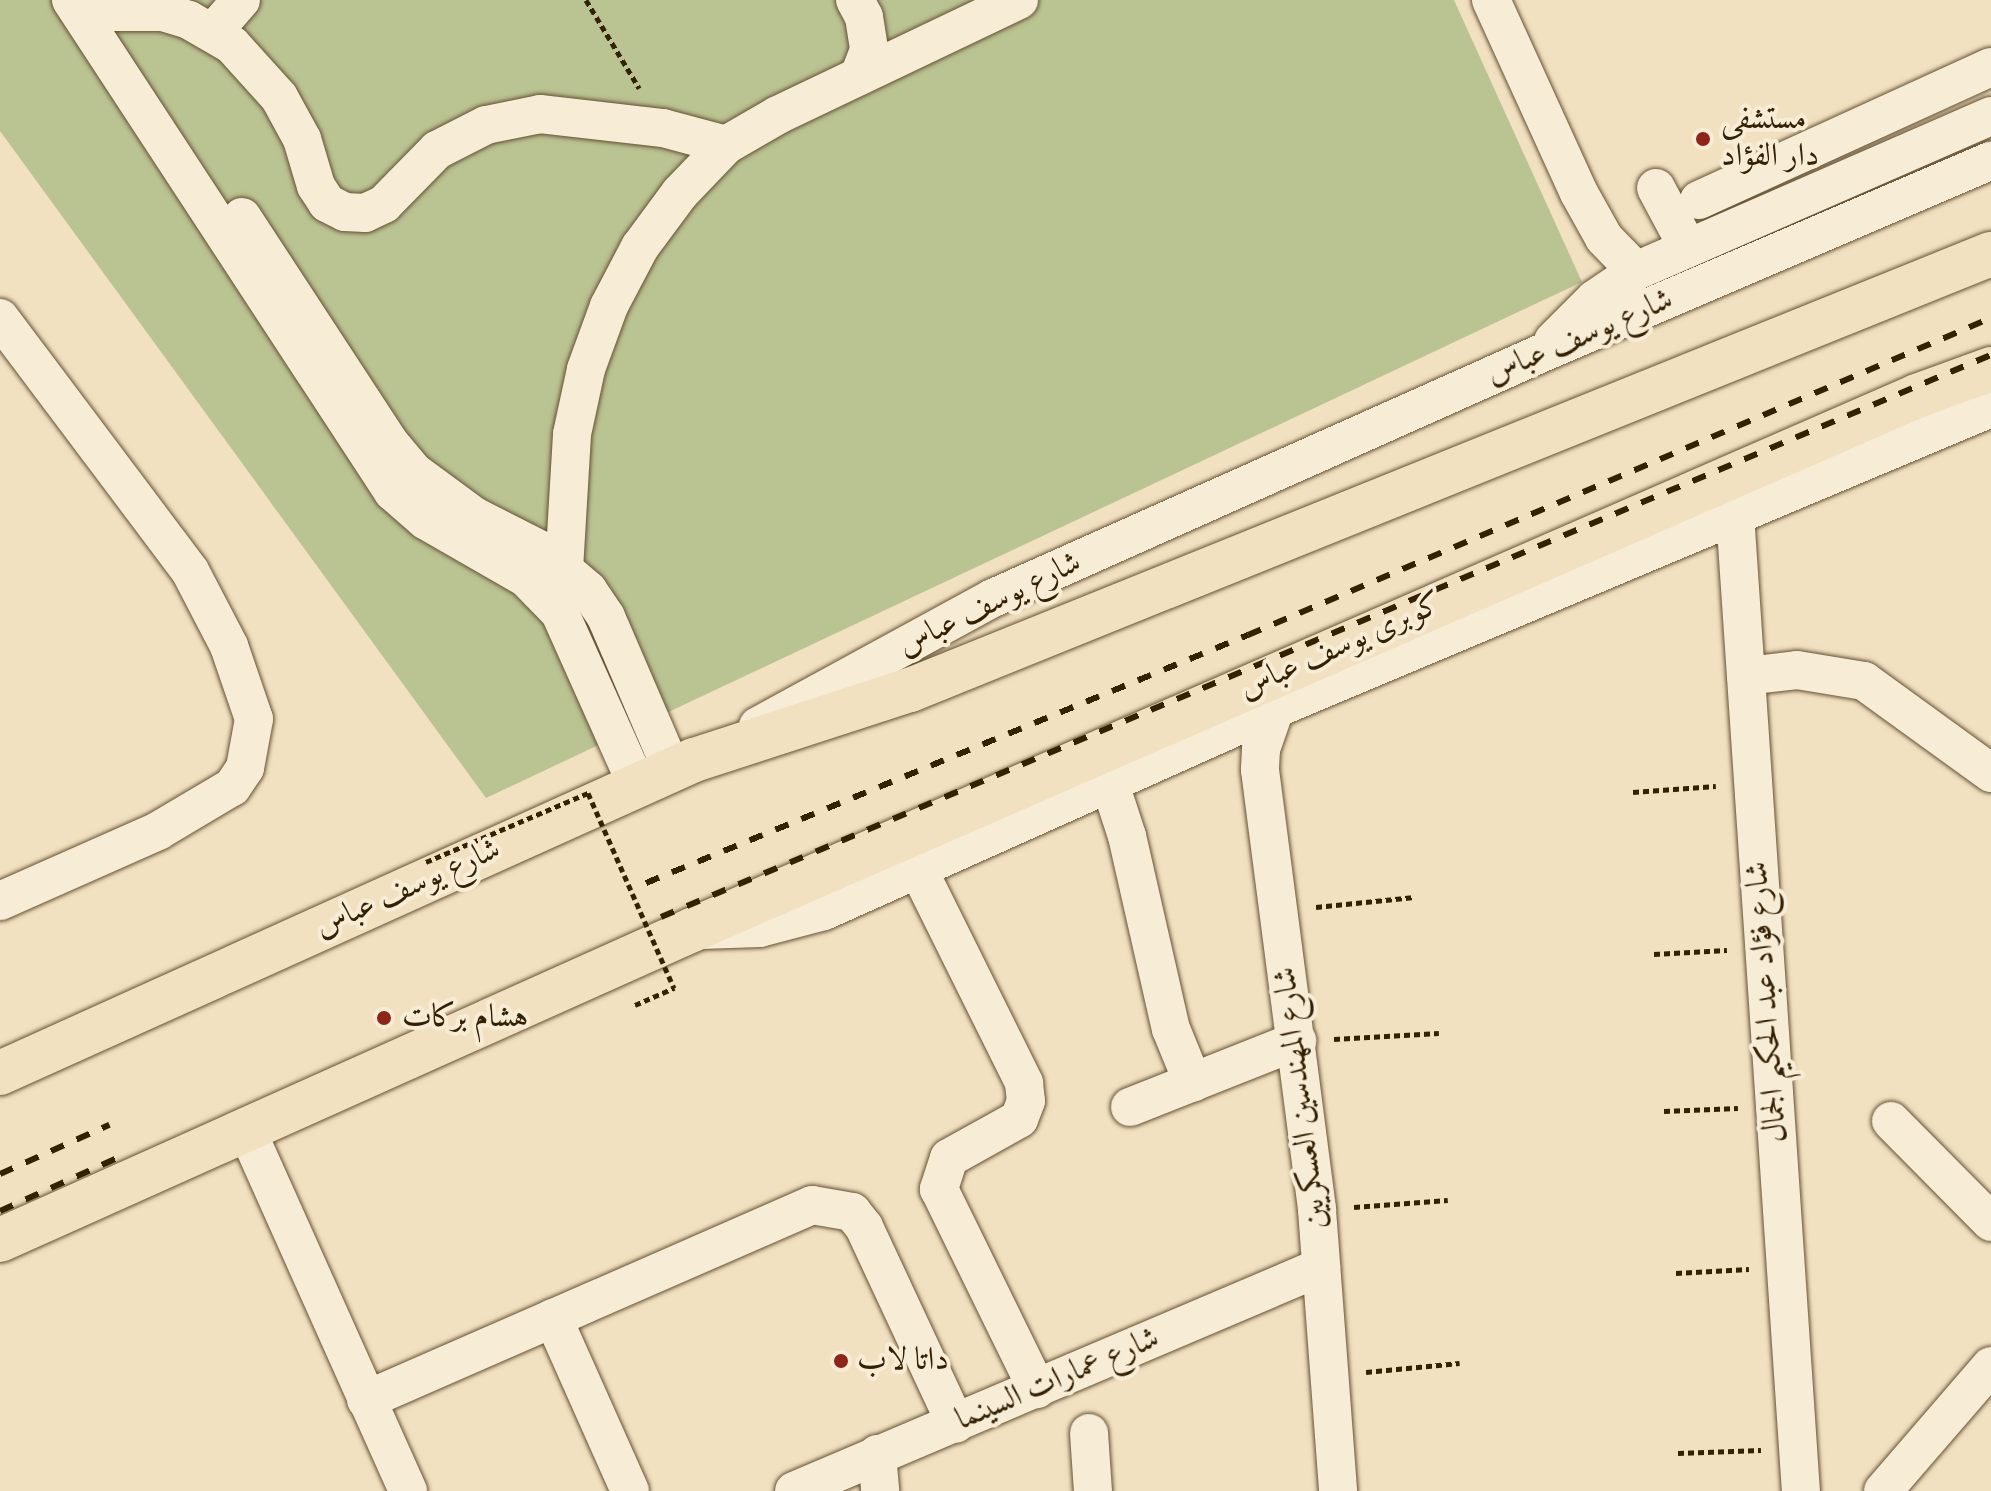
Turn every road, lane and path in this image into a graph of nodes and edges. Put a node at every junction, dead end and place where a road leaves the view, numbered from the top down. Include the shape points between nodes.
1 (71, 0) edge
2 (241, 0) edge
3 (586, 0) edge
4 (855, 0) edge
5 (1491, 0) edge
6 (107, 4) edge
7 (991, 5) edge
8 (214, 31) junction
9 (1991, 67) edge
10 (859, 76) junction
11 (1939, 91) junction
12 (1974, 123) edge
13 (663, 128) junction
14 (726, 145) junction
15 (1819, 145) junction
16 (1991, 161) edge
17 (1835, 184) junction
18 (1656, 188) dead end
19 (1579, 193) junction
20 (1699, 200) dead end
21 (1688, 248) junction
22 (1991, 254) edge
23 (1636, 271) junction
24 (1595, 299) junction
25 (0, 318) edge
26 (1542, 353) junction
27 (1991, 369) edge
28 (1991, 408) edge
29 (1735, 514) junction
30 (565, 566) junction
31 (560, 613) junction
32 (1746, 676) junction
33 (1275, 709) junction
34 (668, 772) junction
35 (1991, 773) edge
36 (1753, 783) junction
37 (1110, 784) junction
38 (1633, 792) dead end
39 (426, 862) dead end
40 (918, 869) junction
41 (1414, 897) dead end
42 (0, 901) edge
43 (1280, 910) junction
44 (692, 930) junction
45 (1764, 947) junction
46 (1654, 954) dead end
47 (674, 988) dead end
48 (1439, 1033) dead end
49 (1297, 1041) junction
50 (0, 1073) edge
51 (1193, 1083) junction
52 (1775, 1106) junction
53 (1130, 1107) dead end
54 (1664, 1111) dead end
55 (1891, 1121) dead end
56 (248, 1133) junction
57 (1448, 1200) dead end
58 (1317, 1210) junction
59 (1991, 1222) edge
60 (0, 1240) edge
61 (1321, 1267) junction
62 (1786, 1267) junction
63 (1676, 1273) dead end
64 (553, 1318) junction
65 (1460, 1363) dead end
66 (1991, 1366) edge
67 (1329, 1375) junction
68 (1037, 1389) junction
69 (366, 1400) junction
70 (956, 1424) junction
71 (1089, 1433) dead end
72 (1798, 1449) junction
73 (1678, 1453) dead end
74 (878, 1473) edge
75 (408, 1491) edge
76 (630, 1491) edge
77 (794, 1491) edge
78 (1093, 1491) edge
79 (1338, 1491) edge
80 (1801, 1491) edge
81 (1883, 1491) edge

1 - 31 street via 393,492 425,520 526,578
2 - 8 street
3 - 13 path
4 - 10 street via 864,17 869,50
5 - 19 street
6 - 8 street via 163,12
6 - 30 street via 389,442 442,496
7 - 10 street
8 - 13 street via 279,97 302,139 316,186 327,203 345,212 365,213 384,204 437,150 486,125 540,114
9 - 11 street
10 - 14 street
11 - 12 street
11 - 15 street
12 - 17 street
13 - 14 street
14 - 30 street via 680,193 640,247 609,306 586,369 572,434
15 - 17 street
15 - 20 street
16 - 26 street, شارع يوسف عباس
17 - 21 street
18 - 21 street
19 - 23 street via 1604,238
19 - 24 street
21 - 23 street
22 - 34 main road via 910,690
23 - 24 street
24 - 26 street
25 - 42 street via 190,571 229,646 254,719 245,768 232,787 158,831
26 - 34 street, شارع يوسف عباس via 993,598
27 - 44 main road, كوبرى يوسف عباس via 1917,396
28 - 29 street
29 - 32 street, شارع فؤاد عبد الحكيم الجمال
29 - 33 street
30 - 31 street
30 - 34 street via 606,617
31 - 34 street
32 - 35 street via 1797,670 1864,681
32 - 36 street, شارع فؤاد عبد الحكيم الجمال
33 - 37 street
33 - 43 street, شارع المهندسين العسكريين via 1261,749 1260,770
34 - 50 main road, شارع يوسف عباس
36 - 38 path
36 - 45 street, شارع فؤاد عبد الحكيم الجمال
37 - 40 street
37 - 51 street via 1171,1029
39 - 47 path, bridge via 588,793
40 - 44 street via 792,921 726,931
40 - 68 street via 1024,1083 1026,1101 1019,1119 949,1158 939,1189
41 - 43 path
43 - 49 street, شارع المهندسين العسكريين
44 - 56 main road
45 - 46 path
45 - 52 street, شارع فؤاد عبد الحكيم الجمال
48 - 49 path
49 - 51 street
49 - 58 street, شارع المهندسين العسكريين
51 - 53 street
52 - 54 path
52 - 62 street, شارع فؤاد عبد الحكيم الجمال
55 - 59 street
56 - 60 main road
56 - 69 street
57 - 58 path
58 - 61 street, شارع المهندسين العسكريين
61 - 67 street, شارع المهندسين العسكريين
61 - 68 street, شارع عمارات السينما
62 - 63 path
62 - 72 street, شارع فؤاد عبد الحكيم الجمال
64 - 69 street
64 - 70 street via 812,1205 832,1206 852,1212 864,1227
64 - 76 street
65 - 67 path
66 - 81 street
67 - 79 street, شارع المهندسين العسكريين
68 - 70 street, شارع عمارات السينما
69 - 75 street
70 - 74 street, شارع عمارات السينما
71 - 78 street
72 - 73 path
72 - 80 street, شارع فؤاد عبد الحكيم الجمال
74 - 77 street, شارع عمارات السينما

